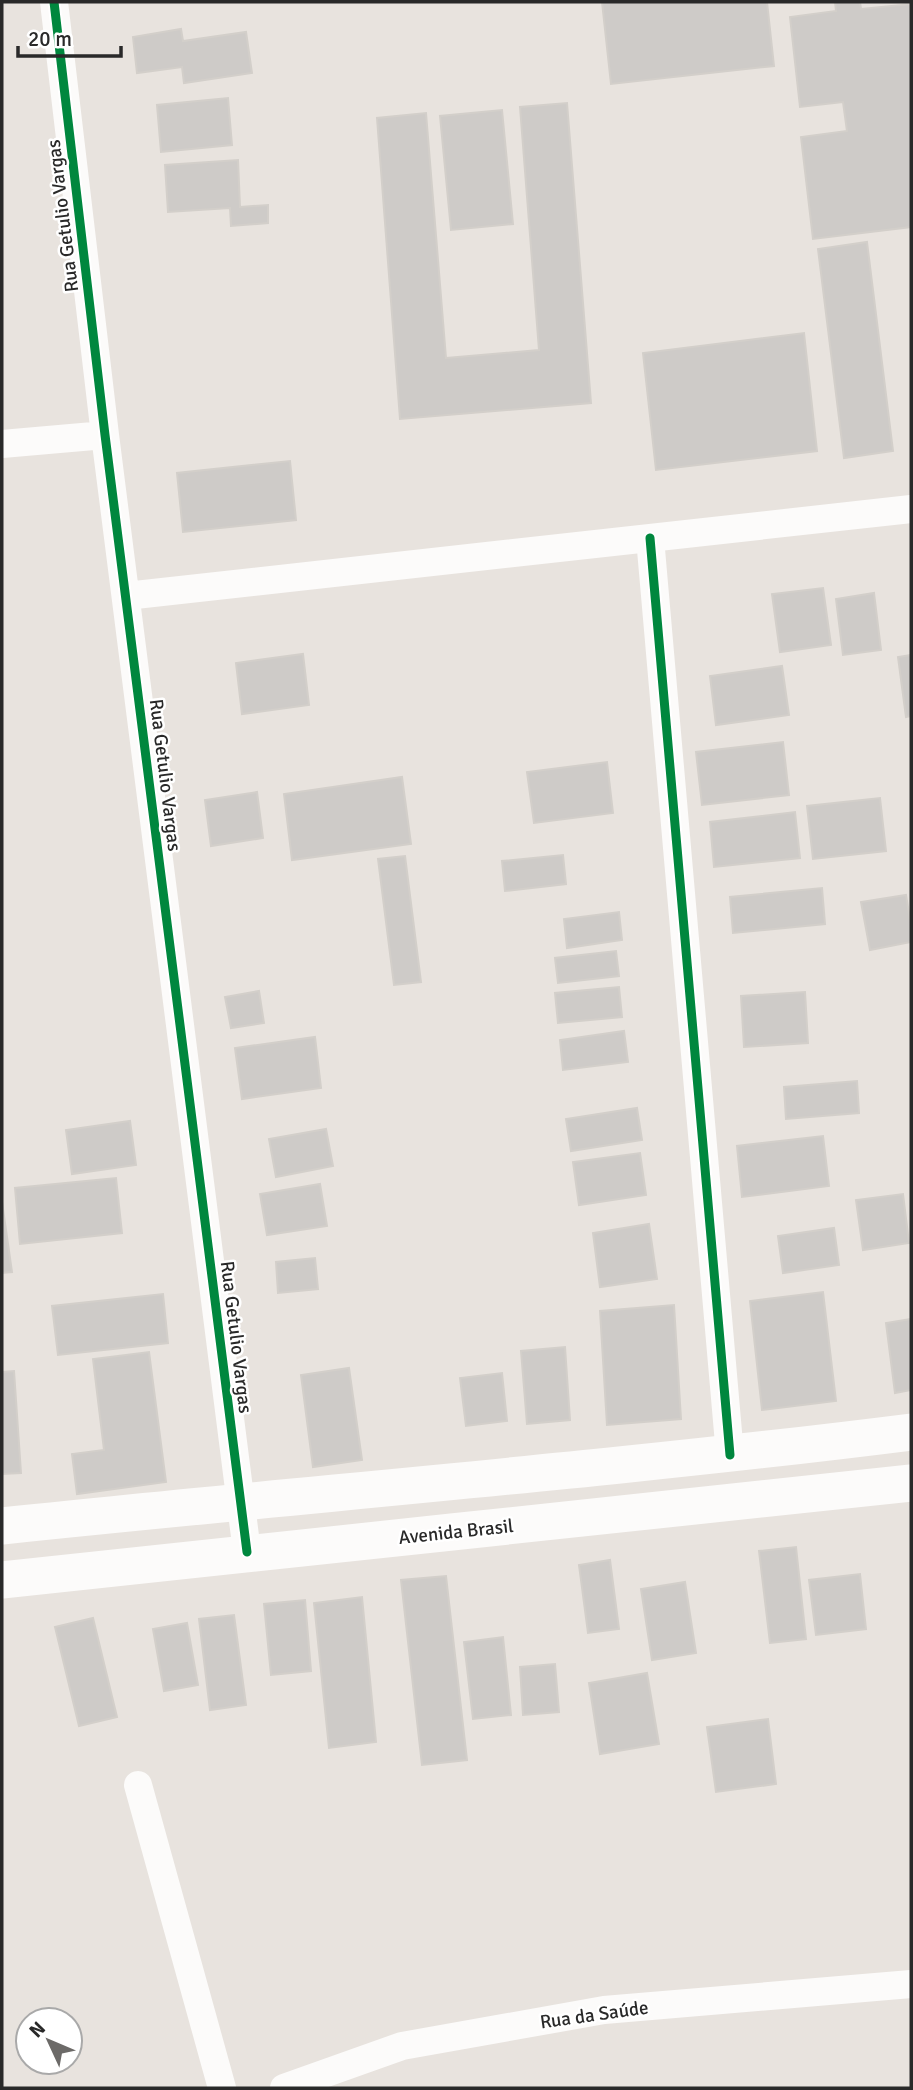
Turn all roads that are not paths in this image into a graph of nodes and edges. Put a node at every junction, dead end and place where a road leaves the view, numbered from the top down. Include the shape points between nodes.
1 (54, 2) edge
2 (105, 435) junction
3 (2, 444) edge
4 (911, 509) edge
5 (650, 538) junction
6 (126, 596) junction
7 (911, 1432) edge
8 (730, 1455) junction
9 (911, 1483) edge
10 (240, 1501) junction
11 (2, 1527) edge
12 (247, 1552) junction
13 (2, 1580) edge
14 (138, 1784) dead end
15 (911, 1984) edge
16 (222, 2088) edge
17 (284, 2088) edge

1 - 2 street, Rua Getulio Vargas
2 - 3 street
2 - 6 street, Rua Getulio Vargas
4 - 5 street
5 - 6 street
5 - 8 street
6 - 10 street, Rua Getulio Vargas
7 - 8 street
8 - 10 street
9 - 12 street, Avenida Brasil
10 - 11 street
10 - 12 street, Rua Getulio Vargas
12 - 13 street, Avenida Brasil
14 - 16 street
15 - 17 street, Rua da Saúde via 604,2010 402,2046

